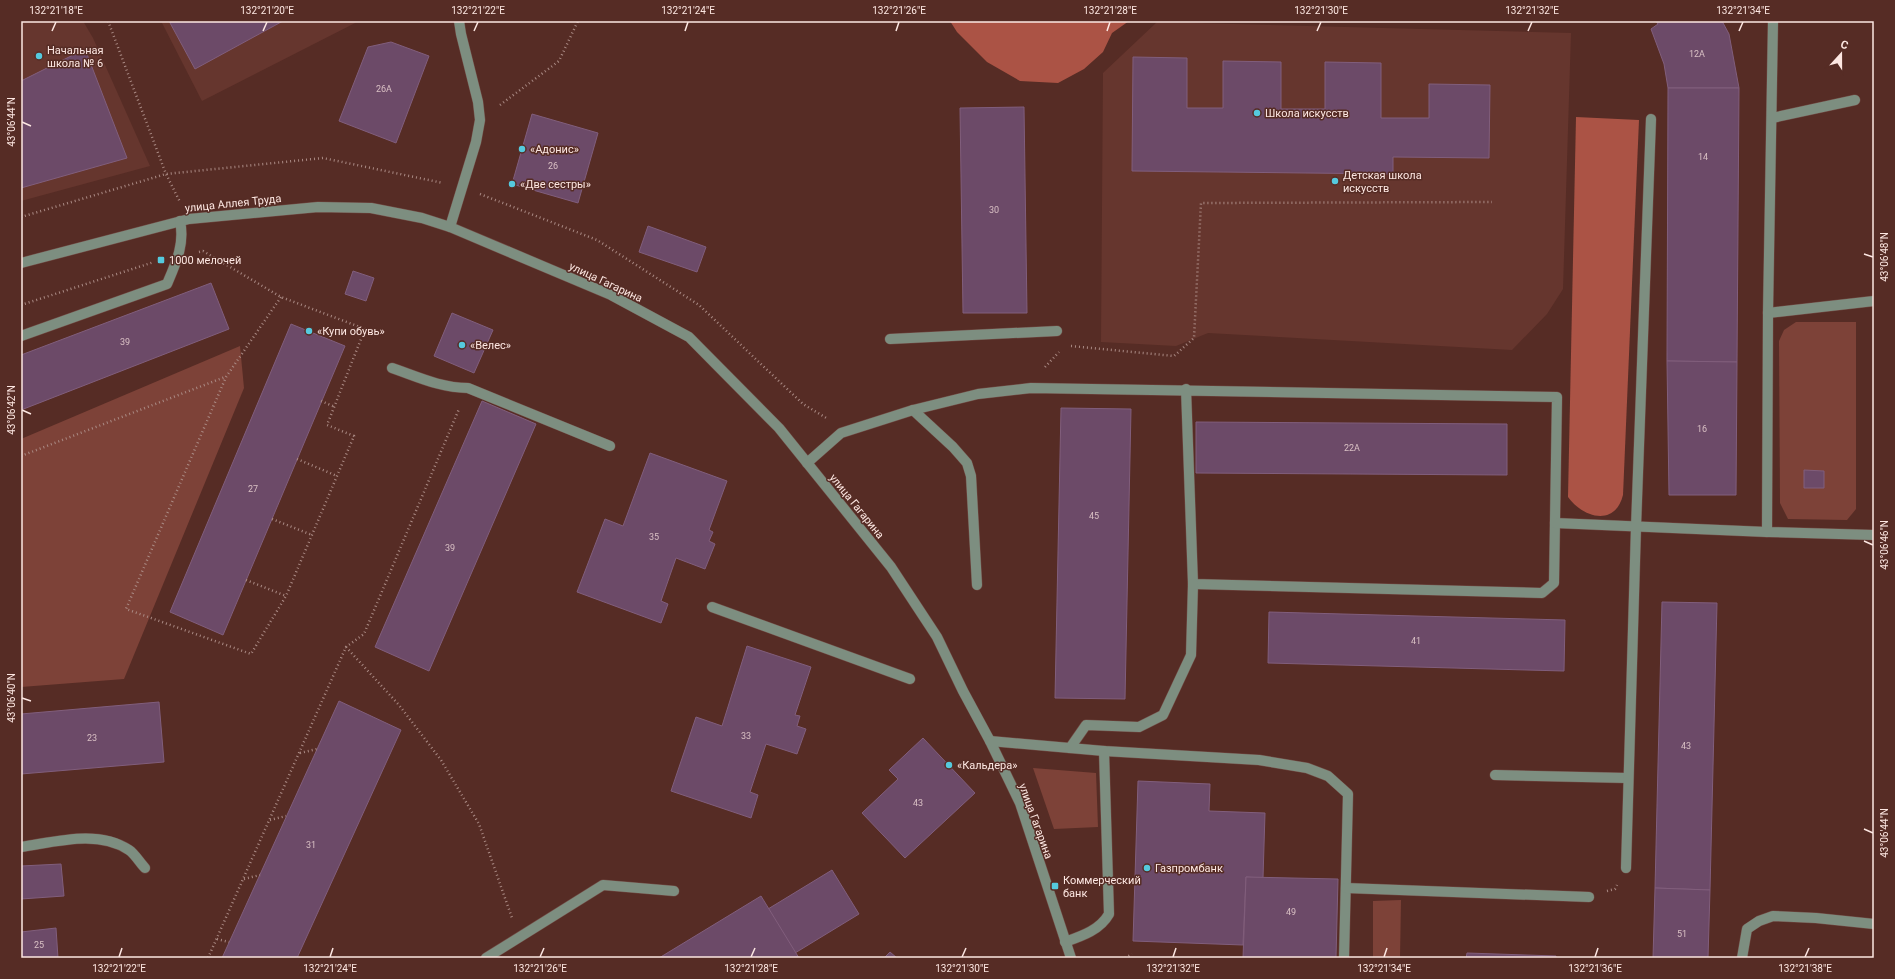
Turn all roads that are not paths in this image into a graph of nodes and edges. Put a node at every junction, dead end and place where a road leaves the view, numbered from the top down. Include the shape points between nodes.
1 (459, 21) edge
2 (1773, 21) edge
3 (1855, 100) dead end
4 (1772, 118) junction
5 (1651, 119) dead end
6 (184, 220) junction
7 (450, 227) junction
8 (21, 263) edge
9 (1874, 301) edge
10 (1768, 313) junction
11 (1057, 331) dead end
12 (21, 336) edge
13 (890, 339) dead end
14 (392, 368) dead end
15 (1186, 389) junction
16 (913, 410) junction
17 (610, 446) dead end
18 (807, 463) junction
19 (1556, 523) junction
20 (1636, 527) junction
21 (1767, 532) junction
22 (1874, 535) edge
23 (1193, 584) junction
24 (977, 585) dead end
25 (712, 607) dead end
26 (910, 679) dead end
27 (990, 741) junction
28 (1070, 748) junction
29 (1104, 751) junction
30 (1495, 775) dead end
31 (1628, 778) junction
32 (21, 846) edge
33 (145, 868) dead end
34 (1626, 868) road end
35 (1346, 888) junction
36 (674, 891) dead end
37 (1590, 897) road end
38 (1874, 924) edge
39 (1065, 942) junction
40 (486, 958) edge
41 (1071, 958) edge
42 (1344, 958) edge
43 (1742, 958) edge

1 - 7 street via 480,120 476,142
2 - 4 street
3 - 4 street
4 - 10 street
5 - 20 street
6 - 7 street, улица Аллея Труда via 318,207 371,208 422,218
6 - 8 street, улица Аллея Труда
6 - 12 street via 180,253 167,284
7 - 18 street, улица Гагарина via 611,295 689,337 779,428
9 - 10 street
10 - 21 street
11 - 13 street
14 - 17 street via 437,385 468,388
15 - 16 street via 1031,388 978,394
15 - 19 street via 1557,397
15 - 23 street
16 - 18 street via 840,433
16 - 24 street via 953,447 967,464 971,476
18 - 27 street, улица Гагарина via 895,574 936,637
19 - 20 street
19 - 23 street via 1554,583 1542,593
20 - 21 street
20 - 31 street
21 - 22 street
23 - 28 street via 1191,655 1163,715 1139,727 1086,725
25 - 26 street
27 - 28 street
27 - 39 street, улица Гагарина via 1020,803
28 - 29 street
29 - 35 street via 1259,760 1307,768 1328,776 1348,794
29 - 39 street via 1109,914 1104,923 1082,936
30 - 31 street
31 - 34 street
32 - 33 street via 90,838 111,841 130,850
35 - 37 street
35 - 42 street
36 - 40 street via 603,885
38 - 43 street via 1773,916 1746,929
39 - 41 street, улица Гагарина

